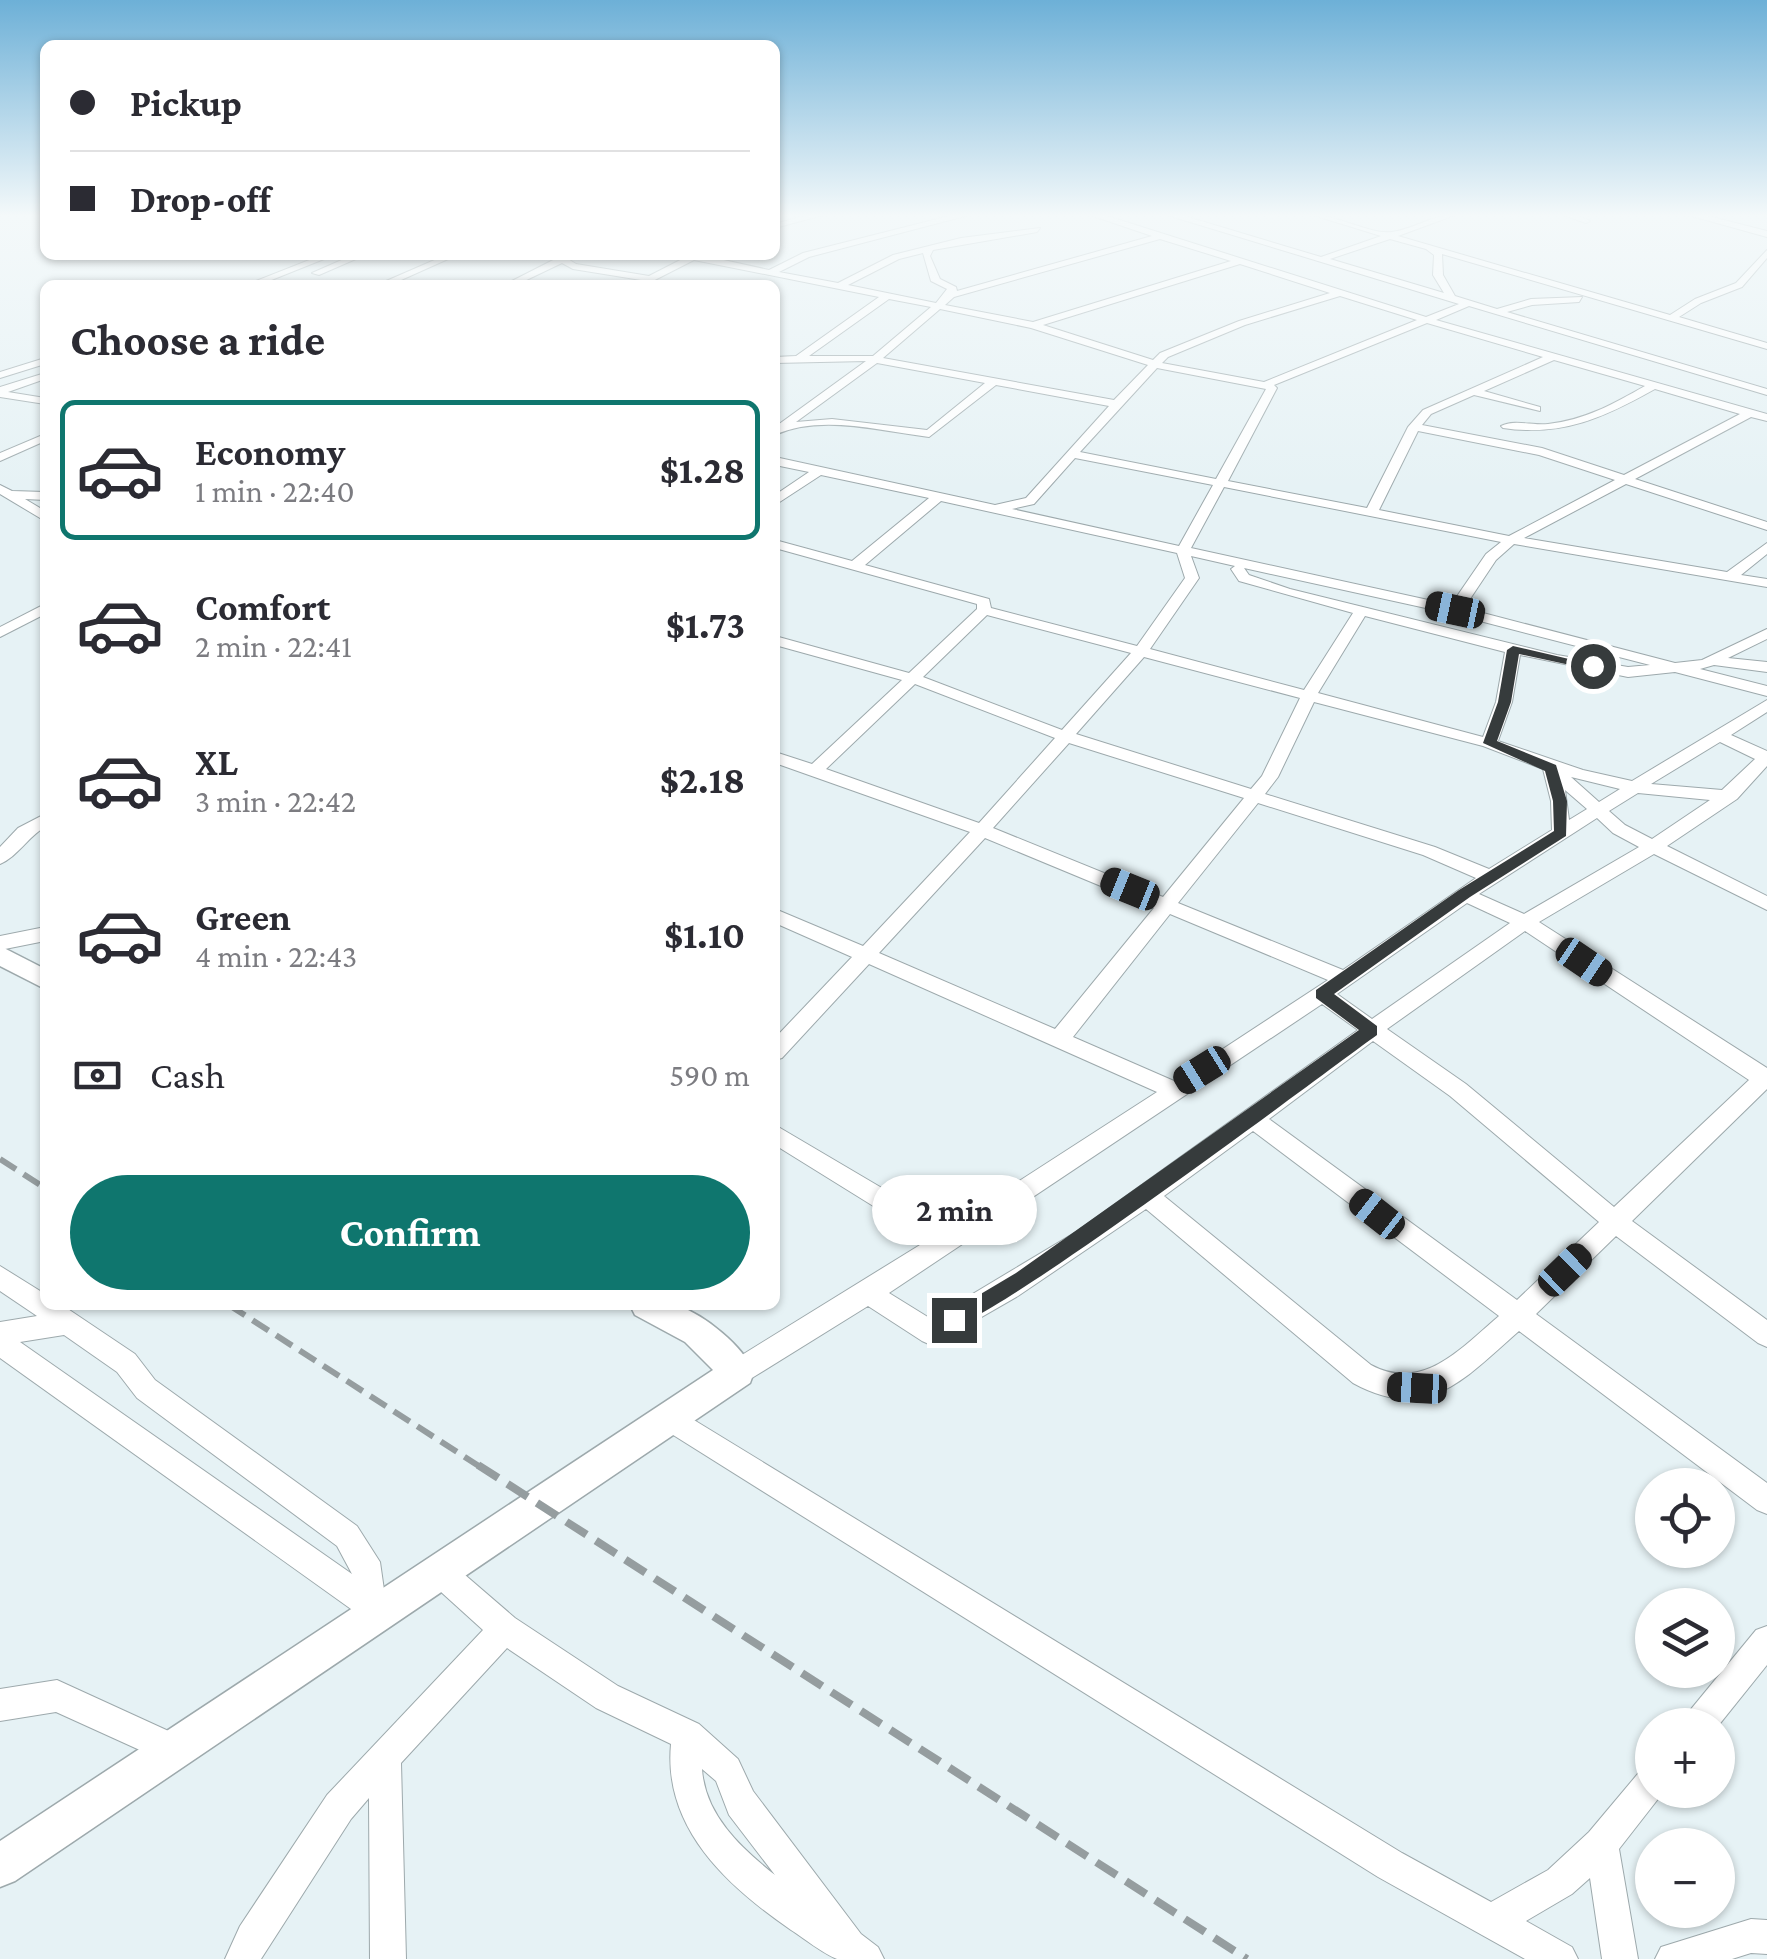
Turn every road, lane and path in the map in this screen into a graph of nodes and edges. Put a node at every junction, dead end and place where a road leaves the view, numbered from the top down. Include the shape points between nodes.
1 (865, 306) edge
2 (943, 306) edge
3 (945, 306) edge
4 (1095, 306) edge
5 (1298, 306) edge
6 (1383, 306) edge
7 (1457, 306) edge
8 (1481, 306) edge
9 (1521, 306) edge
10 (1629, 306) edge
11 (1689, 306) edge
12 (1498, 311) junction
13 (1670, 318) junction
14 (1429, 321) junction
15 (1032, 326) junction
16 (1767, 346) edge
17 (1552, 358) junction
18 (780, 360) edge
19 (874, 360) junction
20 (40, 362) edge
21 (796, 362) junction
22 (1158, 365) junction
23 (0, 376) edge
24 (40, 378) edge
25 (994, 381) junction
26 (1134, 384) junction
27 (1265, 385) junction
28 (1655, 385) junction
29 (1470, 391) junction
30 (0, 392) edge
31 (1060, 392) junction
32 (1767, 392) edge
33 (40, 400) edge
34 (1117, 404) junction
35 (1750, 413) junction
36 (1767, 418) edge
37 (1507, 426) junction
38 (1414, 427) junction
39 (780, 428) edge
40 (1537, 428) junction
41 (780, 429) edge
42 (1485, 438) junction
43 (40, 439) edge
44 (1542, 452) junction
45 (1074, 454) junction
46 (0, 457) edge
47 (780, 463) edge
48 (818, 470) junction
49 (1627, 479) junction
50 (1224, 480) junction
51 (2, 494) edge
52 (40, 496) edge
53 (780, 498) edge
54 (938, 498) junction
55 (1030, 501) junction
56 (1373, 509) junction
57 (986, 510) junction
58 (40, 514) edge
59 (1043, 522) junction
60 (1767, 526) edge
61 (1512, 540) junction
62 (780, 545) edge
63 (1767, 547) edge
64 (1184, 552) junction
65 (856, 565) junction
66 (1239, 567) junction
67 (1732, 575) junction
68 (1192, 578) junction
69 (1767, 583) edge
70 (984, 610) junction
71 (1455, 610) junction
72 (40, 612) edge
73 (1361, 612) junction
74 (0, 633) edge
75 (1767, 633) edge
76 (780, 641) edge
77 (1142, 650) junction
78 (1513, 650) junction
79 (1712, 661) junction
80 (1767, 667) edge
81 (1691, 668) junction
82 (915, 678) junction
83 (1767, 691) edge
84 (1310, 693) junction
85 (1767, 704) edge
86 (1719, 735) junction
87 (1064, 736) junction
88 (1489, 743) junction
89 (780, 759) edge
90 (1764, 763) edge
91 (1551, 768) junction
92 (815, 770) junction
93 (1634, 786) junction
94 (1731, 795) junction
95 (1256, 796) junction
96 (1598, 810) junction
97 (40, 824) edge
98 (0, 828) edge
99 (982, 830) junction
100 (1561, 832) junction
101 (1654, 843) junction
102 (4, 853) edge
103 (1490, 877) junction
104 (1464, 894) junction
105 (1166, 904) junction
106 (1767, 904) edge
107 (780, 917) edge
108 (1525, 922) junction
109 (40, 935) edge
110 (0, 943) edge
111 (869, 954) junction
112 (0, 955) edge
113 (40, 977) edge
114 (1345, 979) junction
115 (1322, 994) junction
116 (1371, 1030) junction
117 (1058, 1040) junction
118 (780, 1047) edge
119 (1766, 1079) edge
120 (1172, 1089) junction
121 (1250, 1117) junction
122 (780, 1137) edge
123 (1145, 1194) junction
124 (1615, 1222) junction
125 (946, 1239) junction
126 (0, 1277) edge
127 (868, 1293) junction
128 (40, 1304) edge
129 (48, 1310) edge
130 (655, 1310) edge
131 (1516, 1318) junction
132 (67, 1323) junction
133 (0, 1334) edge
134 (1767, 1335) edge
135 (0, 1343) edge
136 (738, 1372) junction
137 (672, 1419) junction
138 (1767, 1500) edge
139 (440, 1572) junction
140 (377, 1608) junction
141 (504, 1629) junction
142 (1767, 1641) edge
143 (0, 1705) edge
144 (1712, 1708) edge
145 (688, 1735) junction
146 (176, 1750) junction
147 (385, 1756) junction
148 (1635, 1802) edge
149 (1601, 1844) junction
150 (0, 1866) edge
151 (1492, 1921) junction
152 (1767, 1937) edge
153 (857, 1953) edge
154 (244, 1959) edge
155 (388, 1959) edge
156 (1557, 1959) edge
157 (1620, 1959) edge
158 (1673, 1959) edge

1 - 21 street
2 - 19 street
3 - 15 street
4 - 15 street
5 - 22 street via 1214,333
6 - 14 street
7 - 14 street
8 - 12 street
9 - 12 street
10 - 13 street
11 - 13 street
12 - 32 street
13 - 16 street
14 - 17 street
14 - 27 street
15 - 22 street
17 - 28 street
17 - 29 street
18 - 21 street
19 - 21 street
19 - 25 street
19 - 39 street
20 - 23 street
22 - 26 street
22 - 27 street
24 - 30 street
25 - 31 street
25 - 41 street via 929,434 832,422
26 - 31 street
26 - 34 street
27 - 50 street via 1272,388
28 - 35 street
28 - 40 street via 1599,416
29 - 37 street via 1536,410
29 - 38 street via 1427,412
30 - 33 street
31 - 34 street
34 - 45 street
35 - 36 street
35 - 49 street
37 - 40 street
37 - 42 street
38 - 42 street
38 - 56 street
40 - 44 street via 1533,438
42 - 44 street
43 - 46 street
44 - 49 street
45 - 50 street
45 - 55 street
47 - 48 street
48 - 53 street
48 - 54 street
49 - 60 street
49 - 61 street
50 - 56 street
50 - 64 street
51 - 52 street
51 - 58 street
54 - 57 street
54 - 65 street
55 - 57 street
55 - 59 street
56 - 61 street
57 - 59 street
59 - 64 street
61 - 67 street
61 - 71 street via 1491,557
62 - 65 street
63 - 67 street
64 - 66 street
64 - 68 street
65 - 70 street via 975,598
66 - 68 street
66 - 71 street
66 - 73 street via 1252,582
67 - 69 street
68 - 77 street
70 - 77 street
70 - 82 street
71 - 81 street
72 - 74 street
73 - 78 street
73 - 84 street
75 - 79 street
76 - 82 street
77 - 84 street
77 - 87 street
78 - 81 street via 1628,672
78 - 88 street
79 - 80 street
79 - 81 street
81 - 83 street
82 - 87 street
82 - 92 street
84 - 88 street
84 - 95 street
85 - 86 street
86 - 90 street
86 - 93 street
87 - 95 street
87 - 99 street
88 - 91 street
89 - 92 street
90 - 94 street
91 - 93 street
91 - 96 street
91 - 100 street
92 - 99 street
93 - 94 street via 1684,796
93 - 96 street
94 - 101 street
95 - 103 street
95 - 105 street
96 - 100 street
96 - 101 street via 1619,829
97 - 102 street
98 - 102 street
99 - 105 street
99 - 111 street
100 - 103 street
101 - 106 street
101 - 108 street
103 - 104 street
104 - 108 street
104 - 114 street
105 - 114 street
105 - 117 street
107 - 111 street
108 - 116 street
108 - 119 street
109 - 110 street
111 - 117 street
111 - 118 street
112 - 113 street
114 - 115 street
115 - 116 street
115 - 120 street
116 - 121 street
116 - 124 street via 1458,1090
117 - 120 street
119 - 124 street
120 - 125 street
121 - 123 street
121 - 131 street
122 - 125 street
123 - 127 street via 1024,1279 932,1333
123 - 131 street via 1384,1386 1417,1388 1450,1373
124 - 131 street
124 - 134 street
125 - 127 street
126 - 128 street
127 - 136 street
129 - 132 street
130 - 136 street via 696,1332
131 - 138 street
132 - 133 street
132 - 140 street via 346,1536 365,1562
135 - 140 street
136 - 137 street
137 - 139 street
137 - 151 street via 1374,1855
139 - 140 street
139 - 141 street
140 - 146 street
141 - 145 street via 607,1698
141 - 147 street
142 - 144 street
143 - 146 street via 57,1696
145 - 153 street via 727,1770 741,1803
145 - 153 street via 686,1782 703,1827 787,1908
146 - 150 street
147 - 154 street via 338,1807
147 - 155 street
148 - 149 street
149 - 151 street via 1560,1882
149 - 157 street
151 - 156 street
152 - 158 street

